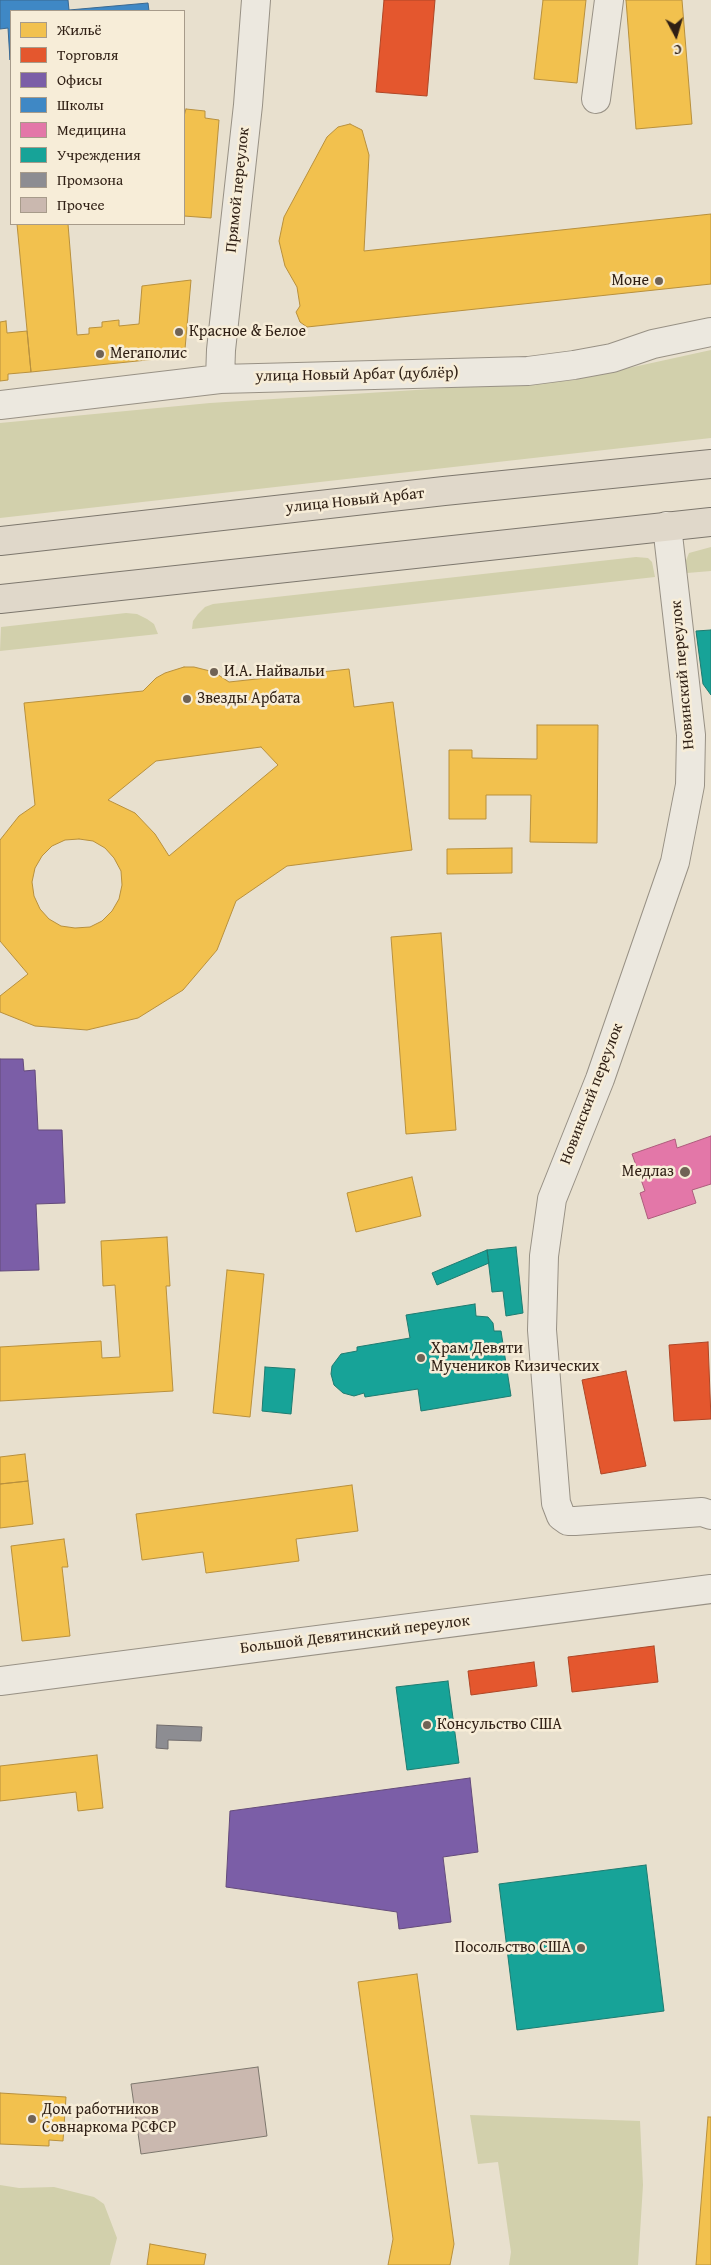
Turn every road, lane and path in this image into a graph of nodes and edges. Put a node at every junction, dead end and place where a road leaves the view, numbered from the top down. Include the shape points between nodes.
1 (256, 0) edge
2 (609, 0) edge
3 (596, 99) dead end
4 (711, 332) edge
5 (220, 379) junction
6 (0, 405) edge
7 (711, 464) edge
8 (711, 522) edge
9 (667, 526) junction
10 (0, 541) edge
11 (0, 599) edge
12 (711, 1515) edge
13 (711, 1589) edge
14 (0, 1681) edge

1 - 5 street, Прямой переулок
2 - 3 street
4 - 5 street, улица Новый Арбат (дублёр) via 653,344 612,358 528,371
5 - 6 street, улица Новый Арбат (дублёр)
7 - 10 main road, улица Новый Арбат
8 - 9 main road
9 - 11 main road
9 - 12 street, Новинский переулок via 691,735 690,785 675,862 600,1079 552,1198 544,1256 542,1330 557,1509 561,1516 575,1521 702,1512
13 - 14 street, Большой Девятинский переулок

